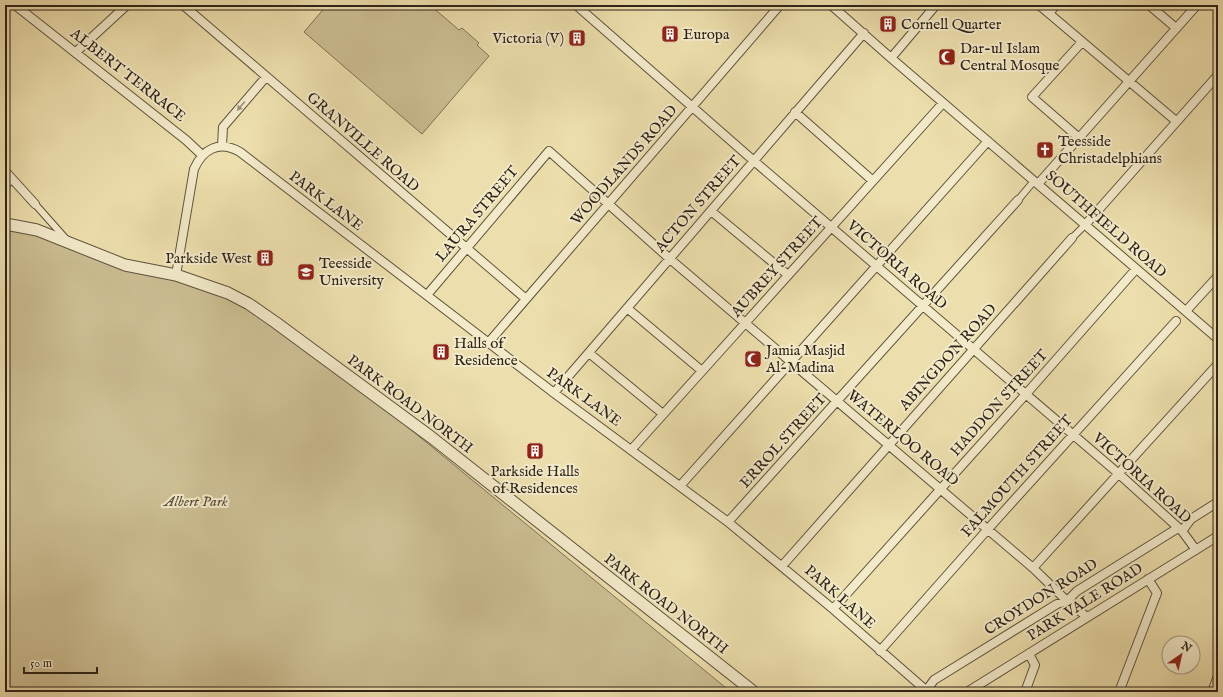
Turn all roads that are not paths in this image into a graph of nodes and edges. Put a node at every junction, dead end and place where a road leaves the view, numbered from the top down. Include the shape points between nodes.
1 (15, 5) edge
2 (126, 5) edge
3 (183, 5) edge
4 (576, 5) edge
5 (780, 5) edge
6 (831, 5) edge
7 (936, 5) edge
8 (1039, 5) edge
9 (1056, 5) edge
10 (1149, 5) edge
11 (1197, 5) edge
12 (1049, 13) junction
13 (1176, 28) junction
14 (864, 33) junction
15 (1082, 42) junction
16 (76, 52) junction
17 (891, 58) junction
18 (1218, 75) edge
19 (266, 77) junction
20 (1129, 82) junction
21 (943, 103) junction
22 (692, 107) junction
23 (795, 112) junction
24 (1176, 121) junction
25 (1078, 137) junction
26 (988, 141) junction
27 (222, 146) junction
28 (549, 151) joint
29 (202, 155) junction
30 (754, 161) junction
31 (5, 171) edge
32 (11, 178) junction
33 (873, 181) junction
34 (1036, 182) junction
35 (5, 186) edge
36 (1018, 200) joint
37 (35, 204) joint
38 (608, 204) junction
39 (711, 211) junction
40 (5, 225) edge
41 (1085, 225) junction
42 (831, 227) junction
43 (1072, 238) joint
44 (67, 241) junction
45 (466, 248) junction
46 (670, 259) junction
47 (876, 266) junction
48 (1136, 269) junction
49 (176, 275) junction
50 (788, 275) junction
51 (1218, 276) edge
52 (427, 295) junction
53 (526, 299) junction
54 (923, 306) junction
55 (627, 308) junction
56 (1186, 311) junction
57 (1176, 321) joint
58 (745, 323) junction
59 (1218, 339) edge
60 (489, 342) junction
61 (974, 349) junction
62 (589, 353) junction
63 (791, 362) junction
64 (1218, 364) edge
65 (702, 371) junction
66 (554, 393) junction
67 (1026, 394) junction
68 (837, 401) junction
69 (663, 414) junction
70 (1073, 434) junction
71 (889, 445) junction
72 (632, 449) junction
73 (1119, 474) junction
74 (680, 486) junction
75 (941, 489) junction
76 (1218, 502) edge
77 (728, 522) junction
78 (988, 529) junction
79 (1180, 529) junction
80 (1218, 536) edge
81 (1196, 550) junction
82 (782, 566) junction
83 (1033, 568) junction
84 (1148, 579) junction
85 (1067, 601) junction
86 (833, 608) junction
87 (1087, 617) junction
88 (880, 651) junction
89 (1028, 654) junction
90 (1218, 676) edge
91 (754, 692) edge
92 (925, 692) edge
93 (967, 692) edge
94 (1025, 692) edge
95 (1119, 692) edge
96 (1212, 692) edge

1 - 16 street, ALBERT TERRACE
2 - 16 street
3 - 19 street, GRANVILLE ROAD
4 - 22 street, VICTORIA ROAD
5 - 22 street, WOODLANDS ROAD
6 - 14 street, SOUTHFIELD ROAD
7 - 17 street
8 - 12 street
9 - 12 street
10 - 13 street
11 - 13 street
12 - 15 street
13 - 20 street
14 - 17 street, SOUTHFIELD ROAD
14 - 23 street, ACTON STREET
15 - 20 street
15 - 25 street via 1032,97
16 - 29 street, ALBERT TERRACE
17 - 21 street, SOUTHFIELD ROAD
18 - 24 street
19 -> 27 street via 223,127
19 - 45 street, GRANVILLE ROAD
20 - 24 street
20 - 25 street
21 - 26 street, SOUTHFIELD ROAD
21 - 33 street, AUBREY STREET
22 - 30 street, VICTORIA ROAD
22 - 38 street, WOODLANDS ROAD
23 - 30 street, ACTON STREET
23 - 33 street
24 - 41 street
25 - 34 street
26 - 34 street, SOUTHFIELD ROAD
26 - 47 street
27 - 29 street
27 - 52 street, PARK LANE via 232,147 240,152
28 - 38 street, WATERLOO ROAD
28 - 45 street, LAURA STREET
29 - 49 street via 194,169
30 - 39 street, ACTON STREET
30 - 42 street, VICTORIA ROAD
31 - 32 street
32 - 35 street
32 - 37 street
33 - 42 street, AUBREY STREET
34 - 36 street
34 - 41 street, SOUTHFIELD ROAD
36 - 54 street, ERROL STREET
37 - 44 street
38 - 46 street, WATERLOO ROAD
38 - 53 street, WOODLANDS ROAD
39 - 46 street, ACTON STREET
39 - 50 street
40 - 44 street, PARK ROAD NORTH via 37,230
41 - 43 street
41 - 48 street, SOUTHFIELD ROAD
42 - 47 street, VICTORIA ROAD
42 - 50 street, AUBREY STREET
43 - 61 street, ABINGDON ROAD
44 - 49 street, PARK ROAD NORTH via 125,265
45 - 52 street, LAURA STREET
45 - 53 street, GRANVILLE ROAD
46 - 55 street, ACTON STREET
46 - 58 street, WATERLOO ROAD
47 - 54 street, VICTORIA ROAD
47 - 63 street
48 - 56 street, SOUTHFIELD ROAD
48 - 67 street, HADDON STREET
49 - 91 street, PARK ROAD NORTH via 228,293 276,322 431,437
50 - 58 street, AUBREY STREET
51 - 56 street
52 - 60 street, PARK LANE
53 - 60 street, WOODLANDS ROAD
54 - 61 street, VICTORIA ROAD
54 - 68 street, ERROL STREET
55 - 62 street, ACTON STREET
55 - 65 street
56 - 57 street
56 - 59 street, SOUTHFIELD ROAD
57 - 70 street, FALMOUTH STREET
58 - 63 street, WATERLOO ROAD
58 - 65 street, AUBREY STREET
60 - 66 street, PARK LANE
61 - 67 street, VICTORIA ROAD
61 - 71 street, ABINGDON ROAD
62 - 66 street, ACTON STREET
62 - 69 street
63 - 68 street, WATERLOO ROAD
63 - 74 street
64 - 73 street
65 - 69 street, AUBREY STREET
66 - 72 street, PARK LANE
67 - 70 street, VICTORIA ROAD
67 - 75 street, HADDON STREET
68 - 71 street, WATERLOO ROAD
68 - 77 street, ERROL STREET
69 - 72 street, AUBREY STREET
70 - 73 street, VICTORIA ROAD
70 - 78 street, FALMOUTH STREET
71 - 75 street, WATERLOO ROAD
71 - 82 street, ABINGDON ROAD
72 - 74 street, PARK LANE
73 - 79 street, VICTORIA ROAD
73 - 83 street
74 - 77 street, PARK LANE
75 - 78 street, WATERLOO ROAD
75 - 86 street, HADDON STREET
76 - 79 street, CROYDON ROAD
77 - 82 street, PARK LANE
78 - 83 street, WATERLOO ROAD
78 - 88 street, FALMOUTH STREET
79 - 81 street, VICTORIA ROAD
79 - 85 street, CROYDON ROAD via 1076,591
80 - 81 street, PARK VALE ROAD
81 - 84 street, PARK VALE ROAD
82 - 86 street, PARK LANE
83 - 85 street, WATERLOO ROAD
84 - 87 street, PARK VALE ROAD
84 - 95 street via 1157,593
85 - 87 street, WATERLOO ROAD
85 - 92 street, CROYDON ROAD via 1056,604 934,680
86 - 88 street, PARK LANE
87 - 89 street, PARK VALE ROAD
88 - 92 street, PARK LANE
89 - 93 street, PARK VALE ROAD
89 - 94 street via 1035,665
90 - 96 street

